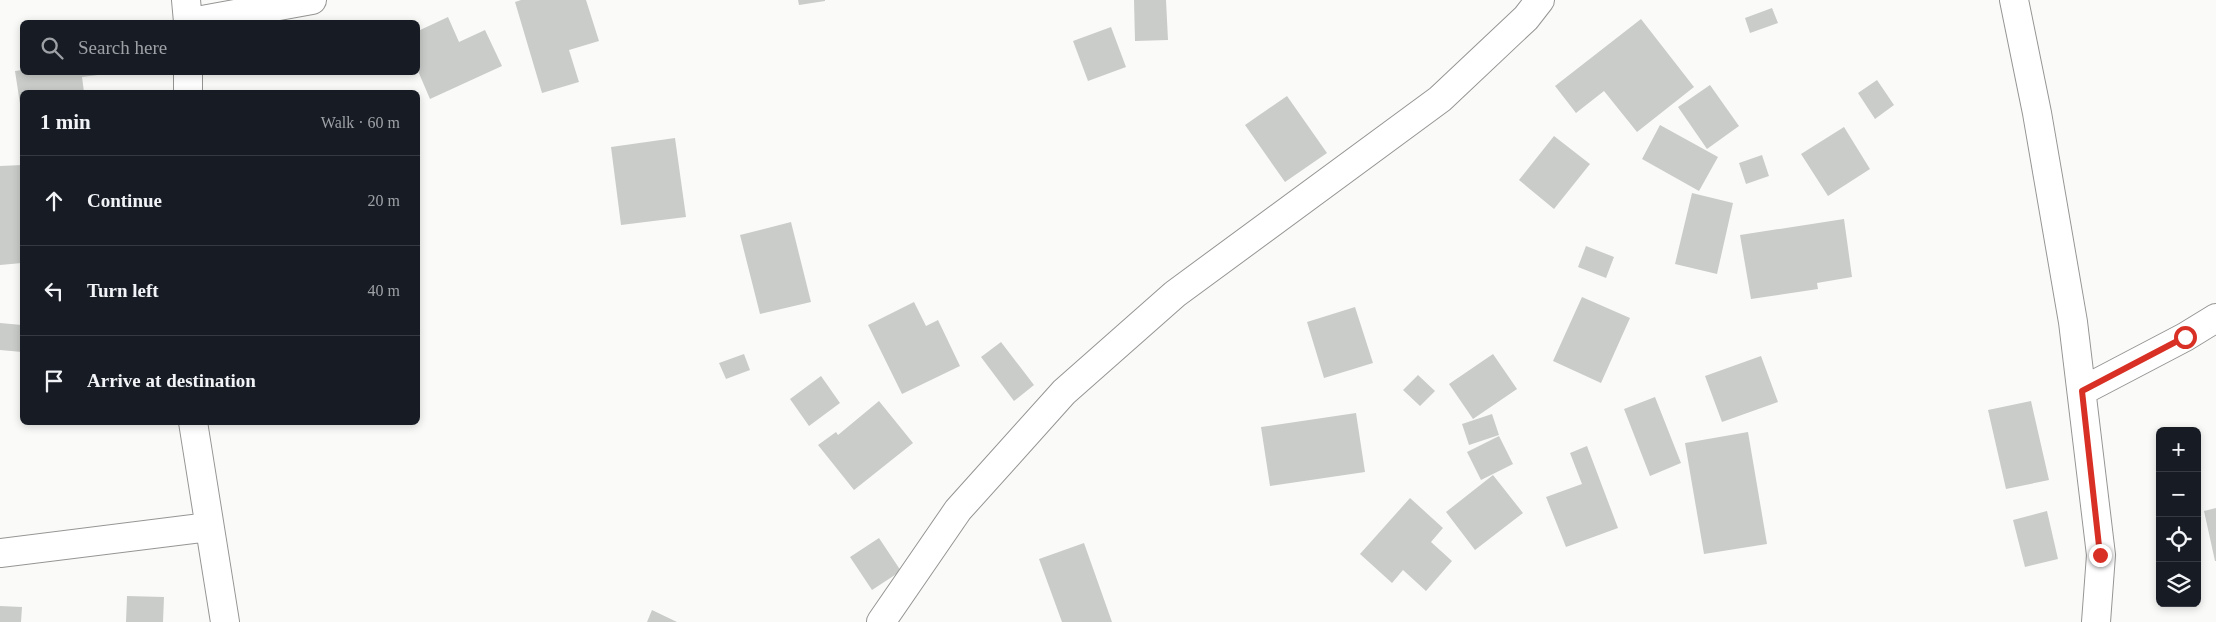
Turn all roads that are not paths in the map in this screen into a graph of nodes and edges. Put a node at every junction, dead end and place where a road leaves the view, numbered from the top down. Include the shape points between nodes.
1 (186, 0) edge
2 (312, 0) edge
3 (1540, 0) edge
4 (2014, 0) edge
5 (189, 20) edge
6 (200, 20) edge
7 (188, 75) edge
8 (188, 90) edge
9 (2216, 318) edge
10 (2082, 391) junction
11 (193, 425) edge
12 (209, 527) junction
13 (0, 553) edge
14 (224, 622) edge
15 (881, 622) edge
16 (2096, 622) edge

1 - 5 street
2 - 6 street
3 - 15 street via 1526,18 1440,99 1176,294 1064,392 958,510
4 - 10 street via 2071,312
7 - 8 street
9 - 10 street
10 - 16 street via 2100,555
11 - 12 street
12 - 13 street
12 - 14 street

